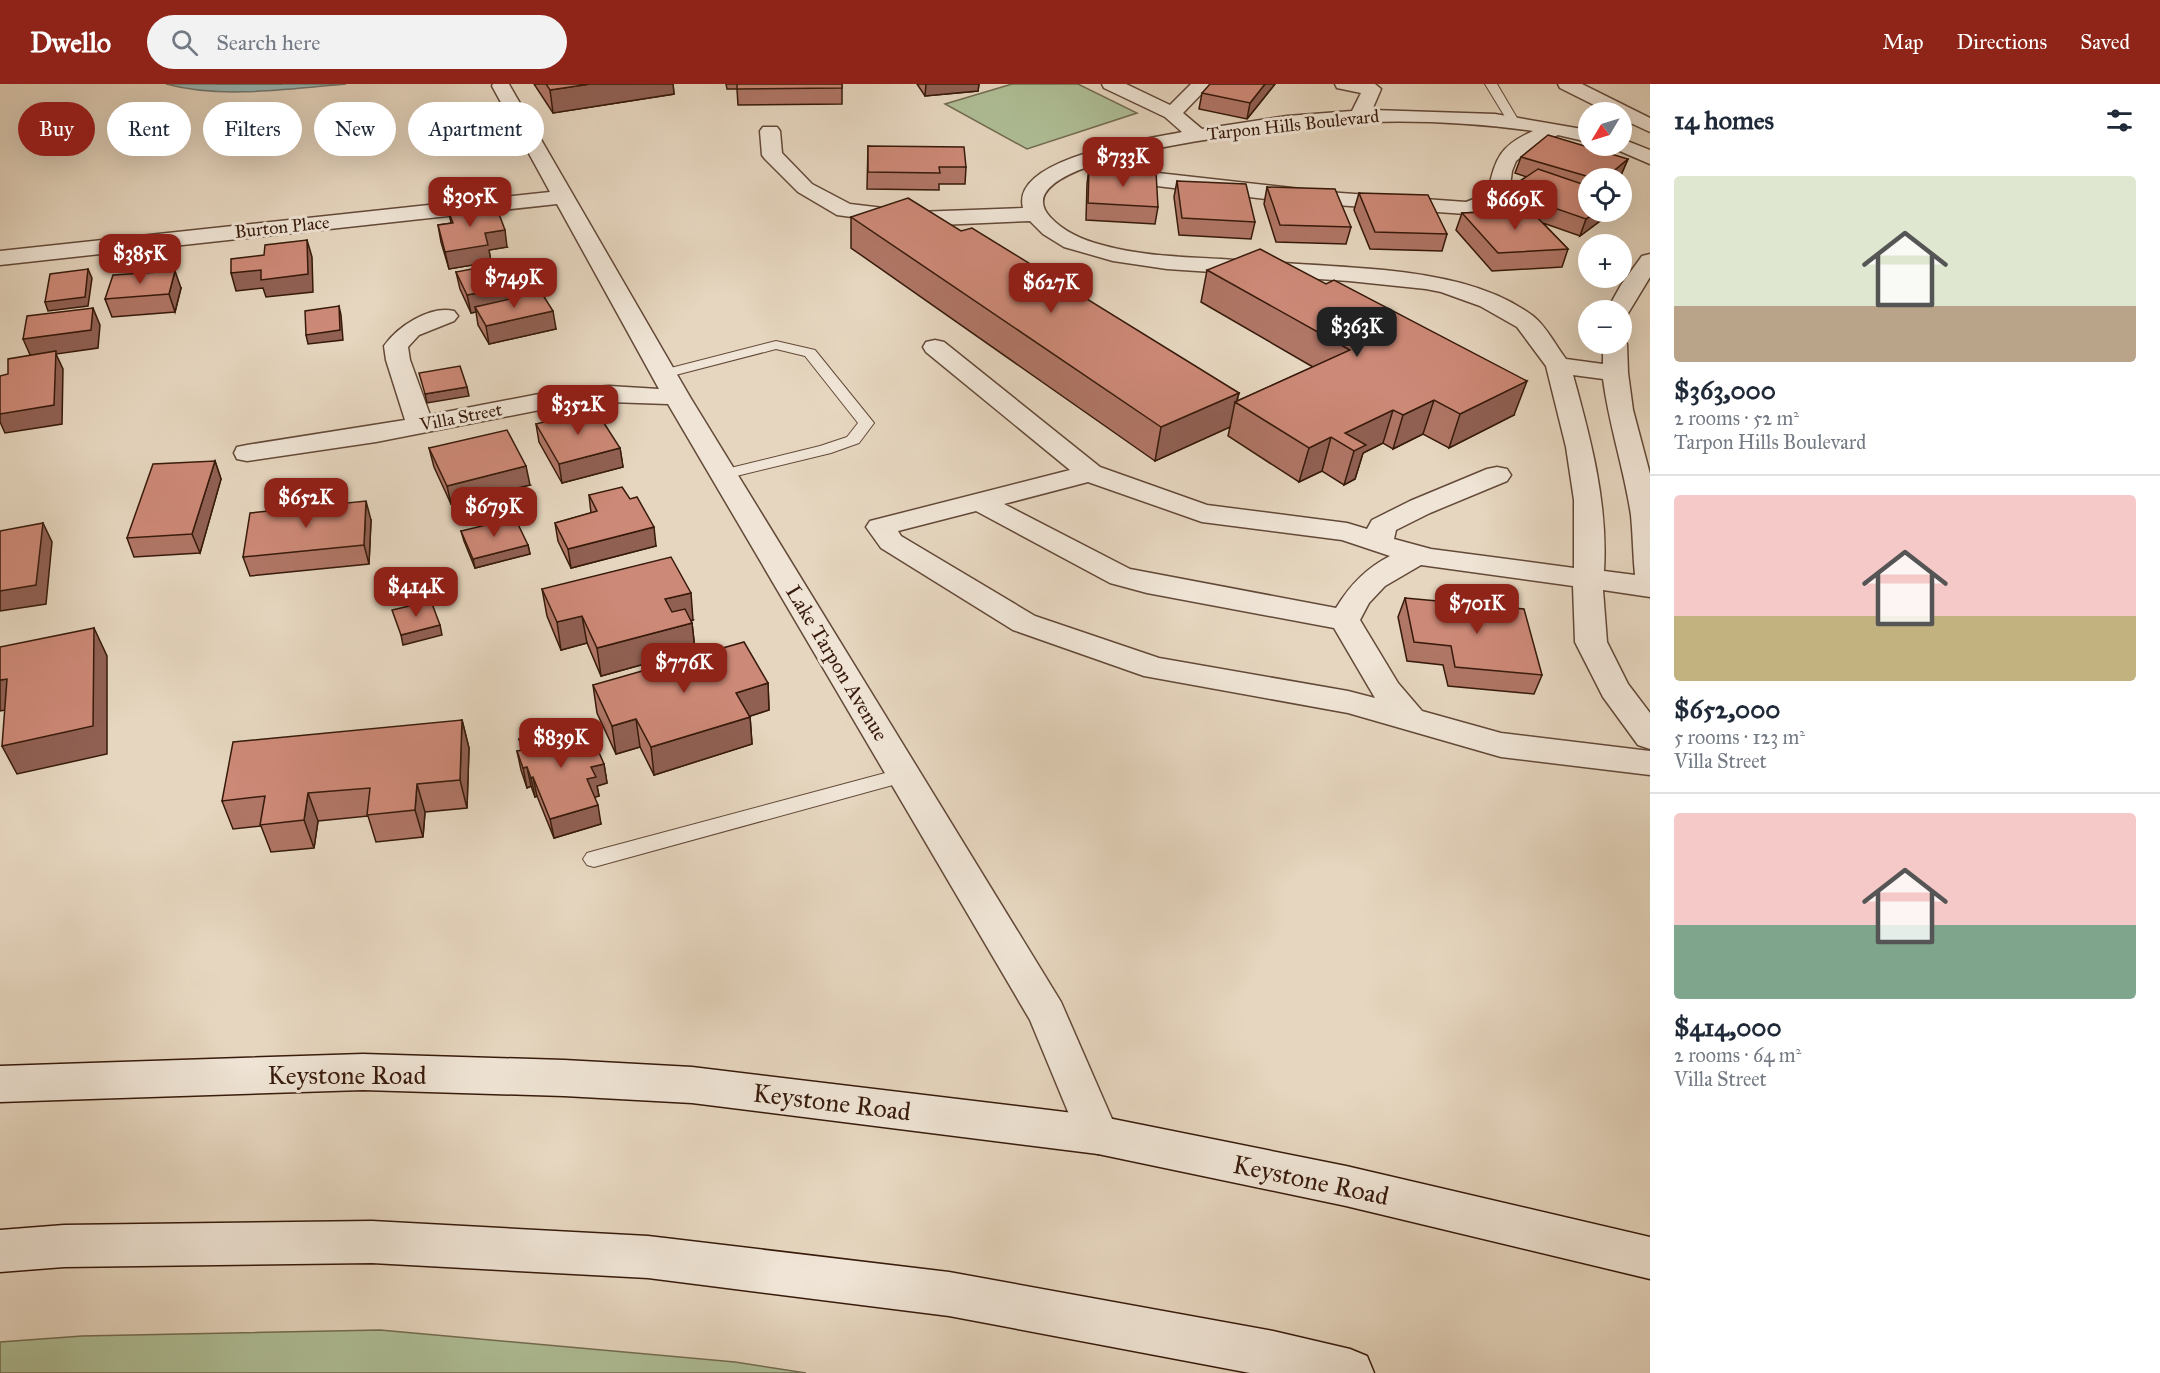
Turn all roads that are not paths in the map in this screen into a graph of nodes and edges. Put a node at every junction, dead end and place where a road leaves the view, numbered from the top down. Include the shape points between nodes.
1 (1111, 84) edge
2 (1202, 84) edge
3 (1344, 84) edge
4 (1491, 84) edge
5 (1567, 84) edge
6 (501, 86) dead end
7 (1172, 113) junction
8 (1359, 117) junction
9 (1514, 123) junction
10 (1650, 126) edge
11 (1557, 129) junction
12 (770, 131) dead end
13 (1578, 133) edge
14 (1197, 135) junction
15 (1632, 150) edge
16 (1650, 158) edge
17 (1090, 160) junction
18 (563, 196) junction
19 (1037, 214) junction
20 (0, 258) edge
21 (1650, 261) edge
22 (1625, 300) edge
23 (446, 316) dead end
24 (935, 347) dead end
25 (1615, 354) edge
26 (1558, 366) junction
27 (1615, 373) junction
28 (671, 385) junction
29 (420, 425) junction
30 (1577, 438) junction
31 (1629, 442) junction
32 (247, 453) dead end
33 (1090, 473) junction
34 (724, 474) junction
35 (1497, 475) dead end
36 (978, 501) junction
37 (1615, 503) junction
38 (1379, 544) junction
39 (1419, 555) junction
40 (1588, 578) junction
41 (1650, 581) edge
42 (1650, 587) edge
43 (1345, 620) junction
44 (1411, 720) junction
45 (1650, 737) edge
46 (1650, 763) edge
47 (904, 775) junction
48 (594, 859) dead end
49 (0, 1084) edge
50 (1098, 1136) junction
51 (0, 1251) edge
52 (1650, 1258) edge
53 (1350, 1373) edge

1 - 7 street
2 - 7 street
3 - 8 street via 1372,89
4 - 9 lane
5 - 10 street
6 - 18 street, Lake Tarpon Avenue
7 - 14 street
8 - 9 street, Tarpon Hills Boulevard via 1421,116
8 - 14 street, Tarpon Hills Boulevard via 1265,124
9 - 11 street, Tarpon Hills Boulevard
11 - 13 street, Tarpon Hills Boulevard
11 - 17 street via 1533,138 1509,157 1497,197 1487,204 1466,207 1285,195 1133,177 1112,172
12 - 19 street via 772,155 805,189 845,210 917,219
14 - 17 street, Tarpon Hills Boulevard
15 - 16 street
17 - 19 street, Tarpon Hills Boulevard via 1044,180 1032,196
18 - 20 street, Burton Place
18 - 28 street, Lake Tarpon Avenue
19 - 26 street via 1050,230 1075,244 1115,255 1448,286 1488,301 1526,322
21 - 22 street
23 - 29 street via 410,330 395,350
24 - 33 street
25 - 27 street
26 - 27 street
26 - 30 street
27 - 31 street
28 - 29 street, Villa Street via 565,398
28 - 34 street, Lake Tarpon Avenue
28 - 34 lane via 776,345 810,353 866,423 853,440
29 - 32 street, Villa Street
30 - 31 street
30 - 37 street
31 - 37 street
33 - 36 street
33 - 38 street via 1202,513 1347,532
34 - 47 street, Lake Tarpon Avenue
35 - 38 street via 1382,525
36 - 43 street via 1120,576
36 - 44 street via 880,526 891,542 1024,623 1155,668 1348,702
37 - 40 street via 1590,556
37 - 41 street
38 - 39 street
39 - 40 street
39 - 43 street via 1370,580
40 - 42 street
40 - 45 street via 1591,642 1614,689
43 - 44 street via 1387,691
44 - 46 street via 1501,745
47 - 48 lane
47 - 50 street, Lake Tarpon Avenue via 1047,1014
49 - 50 street, Keystone Road via 363,1072 564,1078 692,1085
50 - 52 street, Keystone Road via 1346,1186
51 - 53 street via 64,1246 372,1242 648,1257 949,1294 1273,1354

